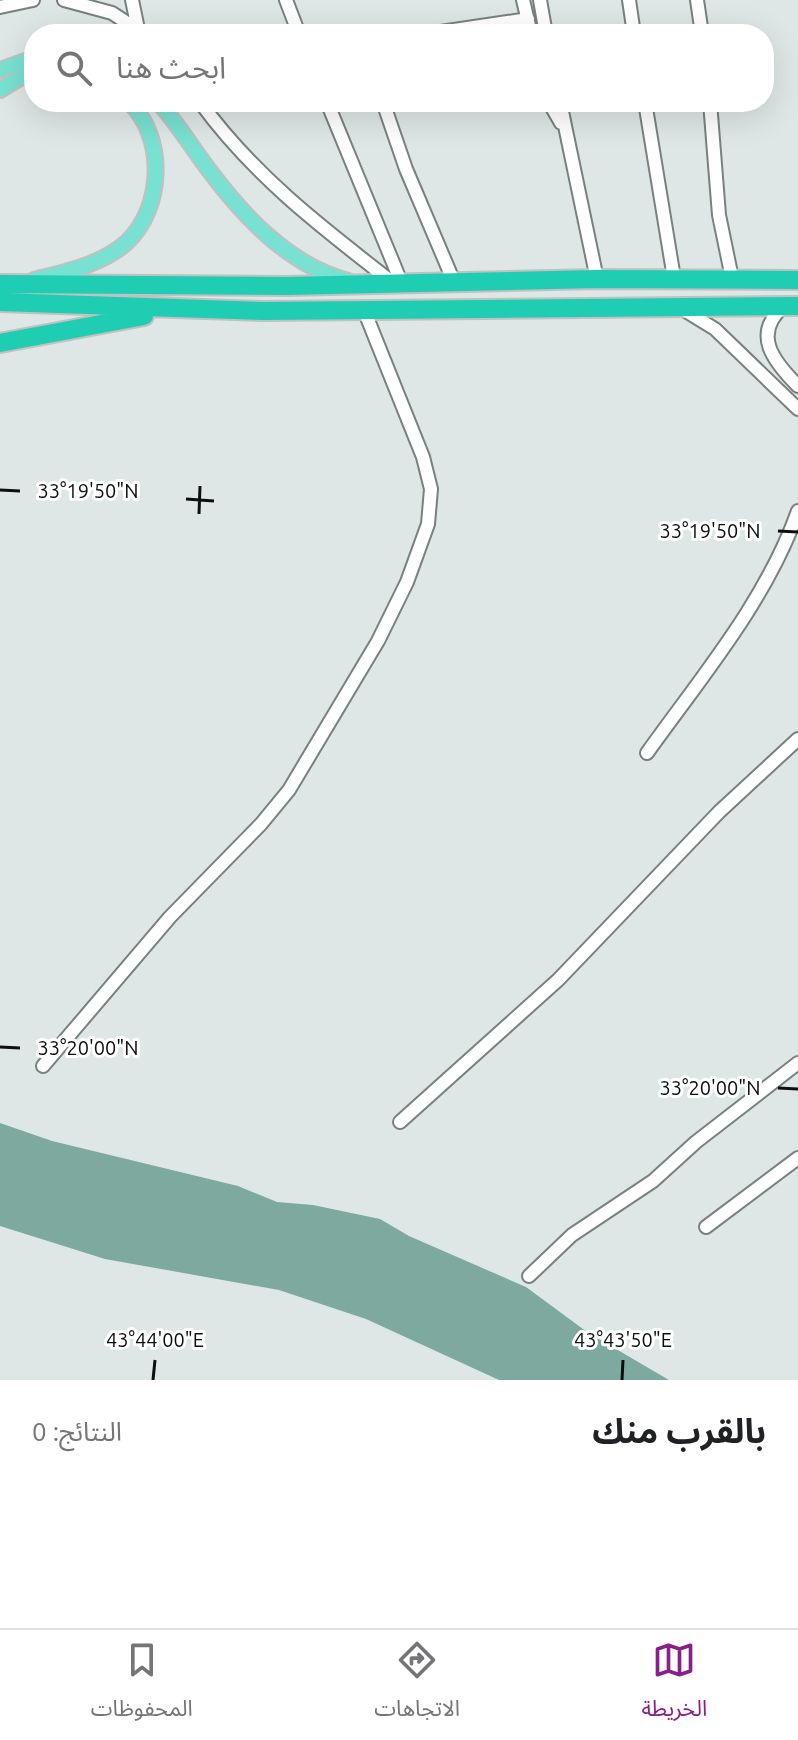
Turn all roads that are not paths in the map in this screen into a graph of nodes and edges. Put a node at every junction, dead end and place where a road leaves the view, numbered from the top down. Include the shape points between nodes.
1 (33, 0) edge
2 (64, 0) edge
3 (132, 0) edge
4 (286, 0) edge
5 (523, 0) edge
6 (540, 0) edge
7 (629, 0) edge
8 (697, 0) edge
9 (0, 7) edge
10 (528, 19) junction
11 (128, 24) edge
12 (139, 24) edge
13 (295, 24) edge
14 (494, 24) edge
15 (529, 24) edge
16 (544, 24) edge
17 (633, 24) edge
18 (701, 24) edge
19 (24, 62) edge
20 (0, 70) edge
21 (24, 77) edge
22 (0, 90) edge
23 (136, 112) edge
24 (165, 112) edge
25 (207, 112) edge
26 (330, 112) edge
27 (386, 112) edge
28 (555, 112) edge
29 (562, 112) edge
30 (647, 112) edge
31 (711, 112) edge
32 (566, 129) junction
33 (674, 278) junction
34 (732, 278) junction
35 (597, 279) junction
36 (621, 279) junction
37 (798, 280) edge
38 (454, 282) junction
39 (390, 283) junction
40 (8, 284) edge
41 (0, 302) edge
42 (791, 306) edge
43 (622, 309) junction
44 (681, 309) junction
45 (364, 310) junction
46 (174, 311) junction
47 (0, 343) edge
48 (798, 386) edge
49 (798, 409) edge
50 (798, 511) edge
51 (798, 739) edge
52 (647, 753) dead end
53 (798, 1063) edge
54 (43, 1066) dead end
55 (400, 1122) dead end
56 (798, 1158) edge
57 (706, 1227) dead end
58 (529, 1276) dead end

1 - 9 street
2 - 11 street via 98,8
3 - 12 street
4 - 13 street
5 - 10 street
6 - 16 street
7 - 17 street
8 - 18 street
10 - 14 street
10 - 15 street
19 - 20 main road
21 - 22 main road
23 - 40 main road via 155,162 153,188 137,229 104,258
24 - 39 main road via 208,170 296,259 323,274
25 - 39 street via 270,184
26 - 39 street
27 - 38 street
28 - 32 street
29 - 32 street
30 - 33 street
31 - 34 street via 719,215
32 - 35 street
33 - 34 highway
33 - 36 highway
34 - 37 highway
35 - 36 highway
35 - 38 highway
36 - 43 highway
38 - 39 highway
39 - 40 highway
41 - 46 highway
42 - 44 highway
42 - 48 street via 769,325 768,350
43 - 44 highway
43 - 45 highway
44 - 49 street via 715,329
45 - 46 highway
45 - 54 street via 431,489 428,524 407,582 289,790 170,917
46 - 47 highway
50 - 52 street via 773,570 747,613
51 - 55 street via 719,812 558,980
53 - 58 street via 653,1181 572,1235
56 - 57 street

